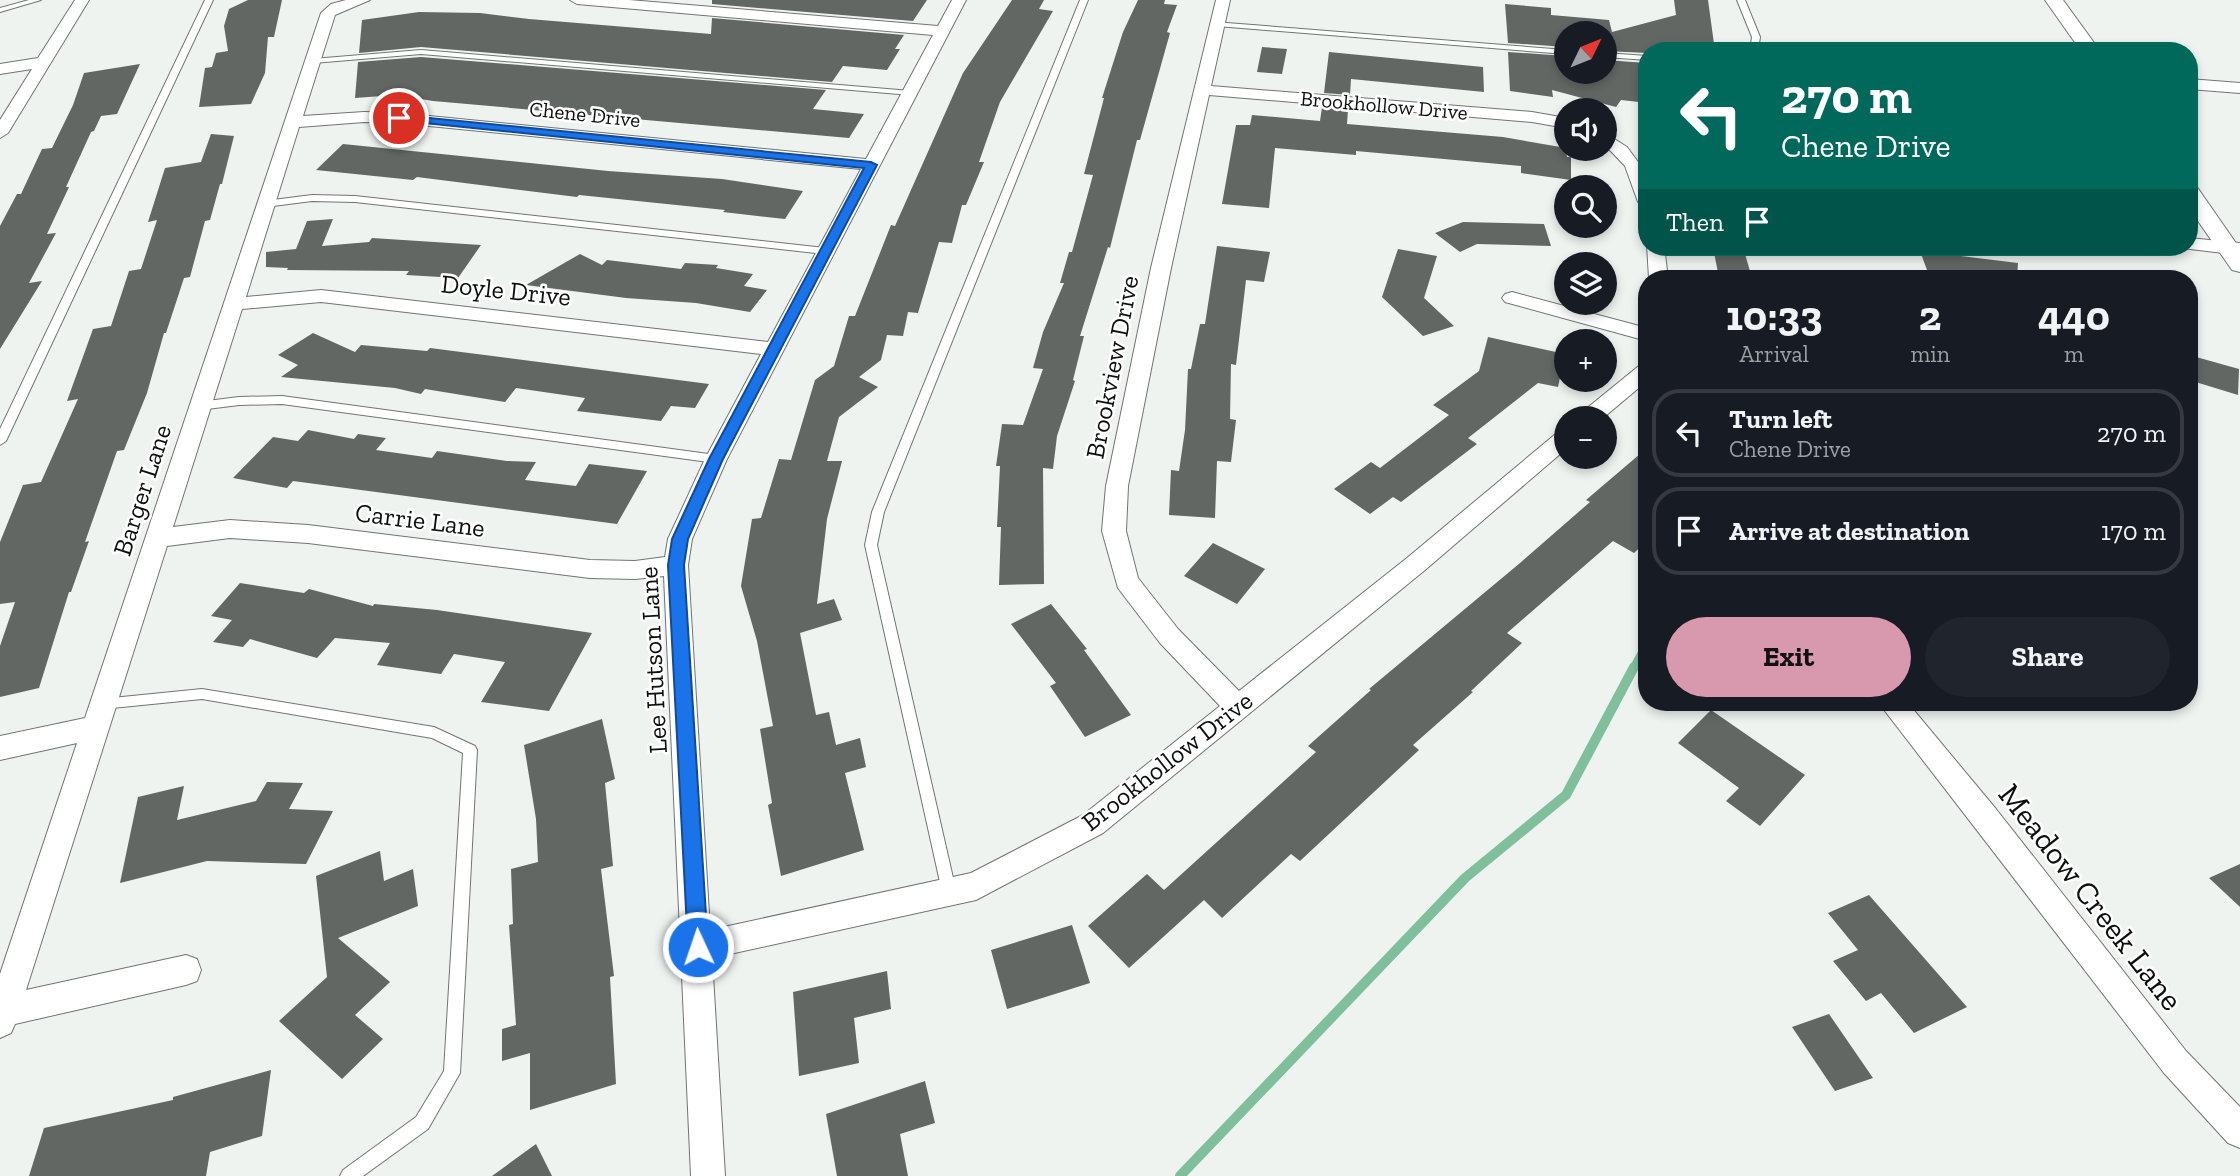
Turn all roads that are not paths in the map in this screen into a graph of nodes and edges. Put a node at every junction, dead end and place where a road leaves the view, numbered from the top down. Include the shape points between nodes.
1 (37, 0) edge
2 (82, 0) edge
3 (209, 0) edge
4 (363, 0) edge
5 (577, 0) edge
6 (959, 0) edge
7 (1084, 0) edge
8 (1223, 0) edge
9 (1741, 0) edge
10 (2054, 0) edge
11 (655, 4) edge
12 (0, 9) edge
13 (1217, 24) junction
14 (942, 31) junction
15 (1755, 42) edge
16 (2084, 42) edge
17 (1554, 51) edge
18 (1617, 56) edge
19 (1638, 57) edge
20 (313, 61) junction
21 (45, 62) junction
22 (0, 69) edge
23 (2198, 85) edge
24 (2240, 88) edge
25 (1201, 90) junction
26 (911, 93) junction
27 (1554, 121) edge
28 (293, 122) junction
29 (2, 129) edge
30 (1617, 148) edge
31 (871, 165) junction
32 (1638, 174) edge
33 (265, 204) junction
34 (2198, 204) edge
35 (2198, 246) edge
36 (825, 251) junction
37 (2236, 254) edge
38 (1512, 298) dead end
39 (232, 304) junction
40 (1638, 333) edge
41 (774, 349) junction
42 (1638, 377) edge
43 (199, 406) junction
44 (1604, 406) edge
45 (0, 441) edge
46 (1554, 448) edge
47 (716, 459) junction
48 (156, 538) junction
49 (676, 565) junction
50 (1238, 708) junction
51 (1898, 711) edge
52 (98, 716) junction
53 (0, 748) edge
54 (949, 891) junction
55 (698, 947) junction
56 (186, 971) dead end
57 (2, 1016) edge
58 (2240, 1131) edge
59 (349, 1176) edge
60 (708, 1176) edge

1 - 12 lane
2 - 21 street
3 - 45 lane
4 - 20 street, Barger Lane via 328,13
5 - 11 street
6 - 14 street, Lee Hutson Lane
7 - 54 lane via 878,512 871,545
8 - 13 street, Brookview Drive
9 - 15 lane
10 - 16 street
11 - 14 street
13 - 17 lane
13 - 25 street, Brookview Drive
14 - 26 street, Lee Hutson Lane
18 - 19 lane
20 - 26 lane via 421,52
20 - 28 street, Barger Lane
21 - 22 street
21 - 29 street
23 - 24 street
25 - 27 street, Brookhollow Drive
25 - 50 street, Brookview Drive via 1119,473 1114,531 1127,581 1169,636
26 - 31 street, Lee Hutson Lane
28 - 31 street, Chene Drive via 399,118
28 - 33 street, Barger Lane
30 - 32 street
31 - 36 street, Lee Hutson Lane
33 - 36 lane via 355,198
33 - 39 street, Barger Lane
34 - 37 street
35 - 37 street
36 - 41 street, Lee Hutson Lane
38 - 40 street
39 - 41 street, Doyle Drive via 321,296
39 - 43 street, Barger Lane
41 - 47 street, Lee Hutson Lane
42 - 44 street
43 - 47 lane via 282,400
43 - 48 street, Barger Lane
46 - 50 street, Brookhollow Drive
47 - 49 street, Lee Hutson Lane via 680,539
48 - 49 street, Carrie Lane via 230,529 308,534 590,569
48 - 52 street, Barger Lane
49 - 55 street, Lee Hutson Lane
50 - 54 street, Brookhollow Drive via 1093,824 976,886
51 - 58 street, Meadow Creek Lane via 2175,1062
52 - 53 street
52 - 57 street, Barger Lane
52 - 59 lane via 202,694 434,733 470,750 452,1073 422,1123
54 - 55 street, Brookhollow Drive
55 - 60 street, Lee Hutson Lane
56 - 57 street

